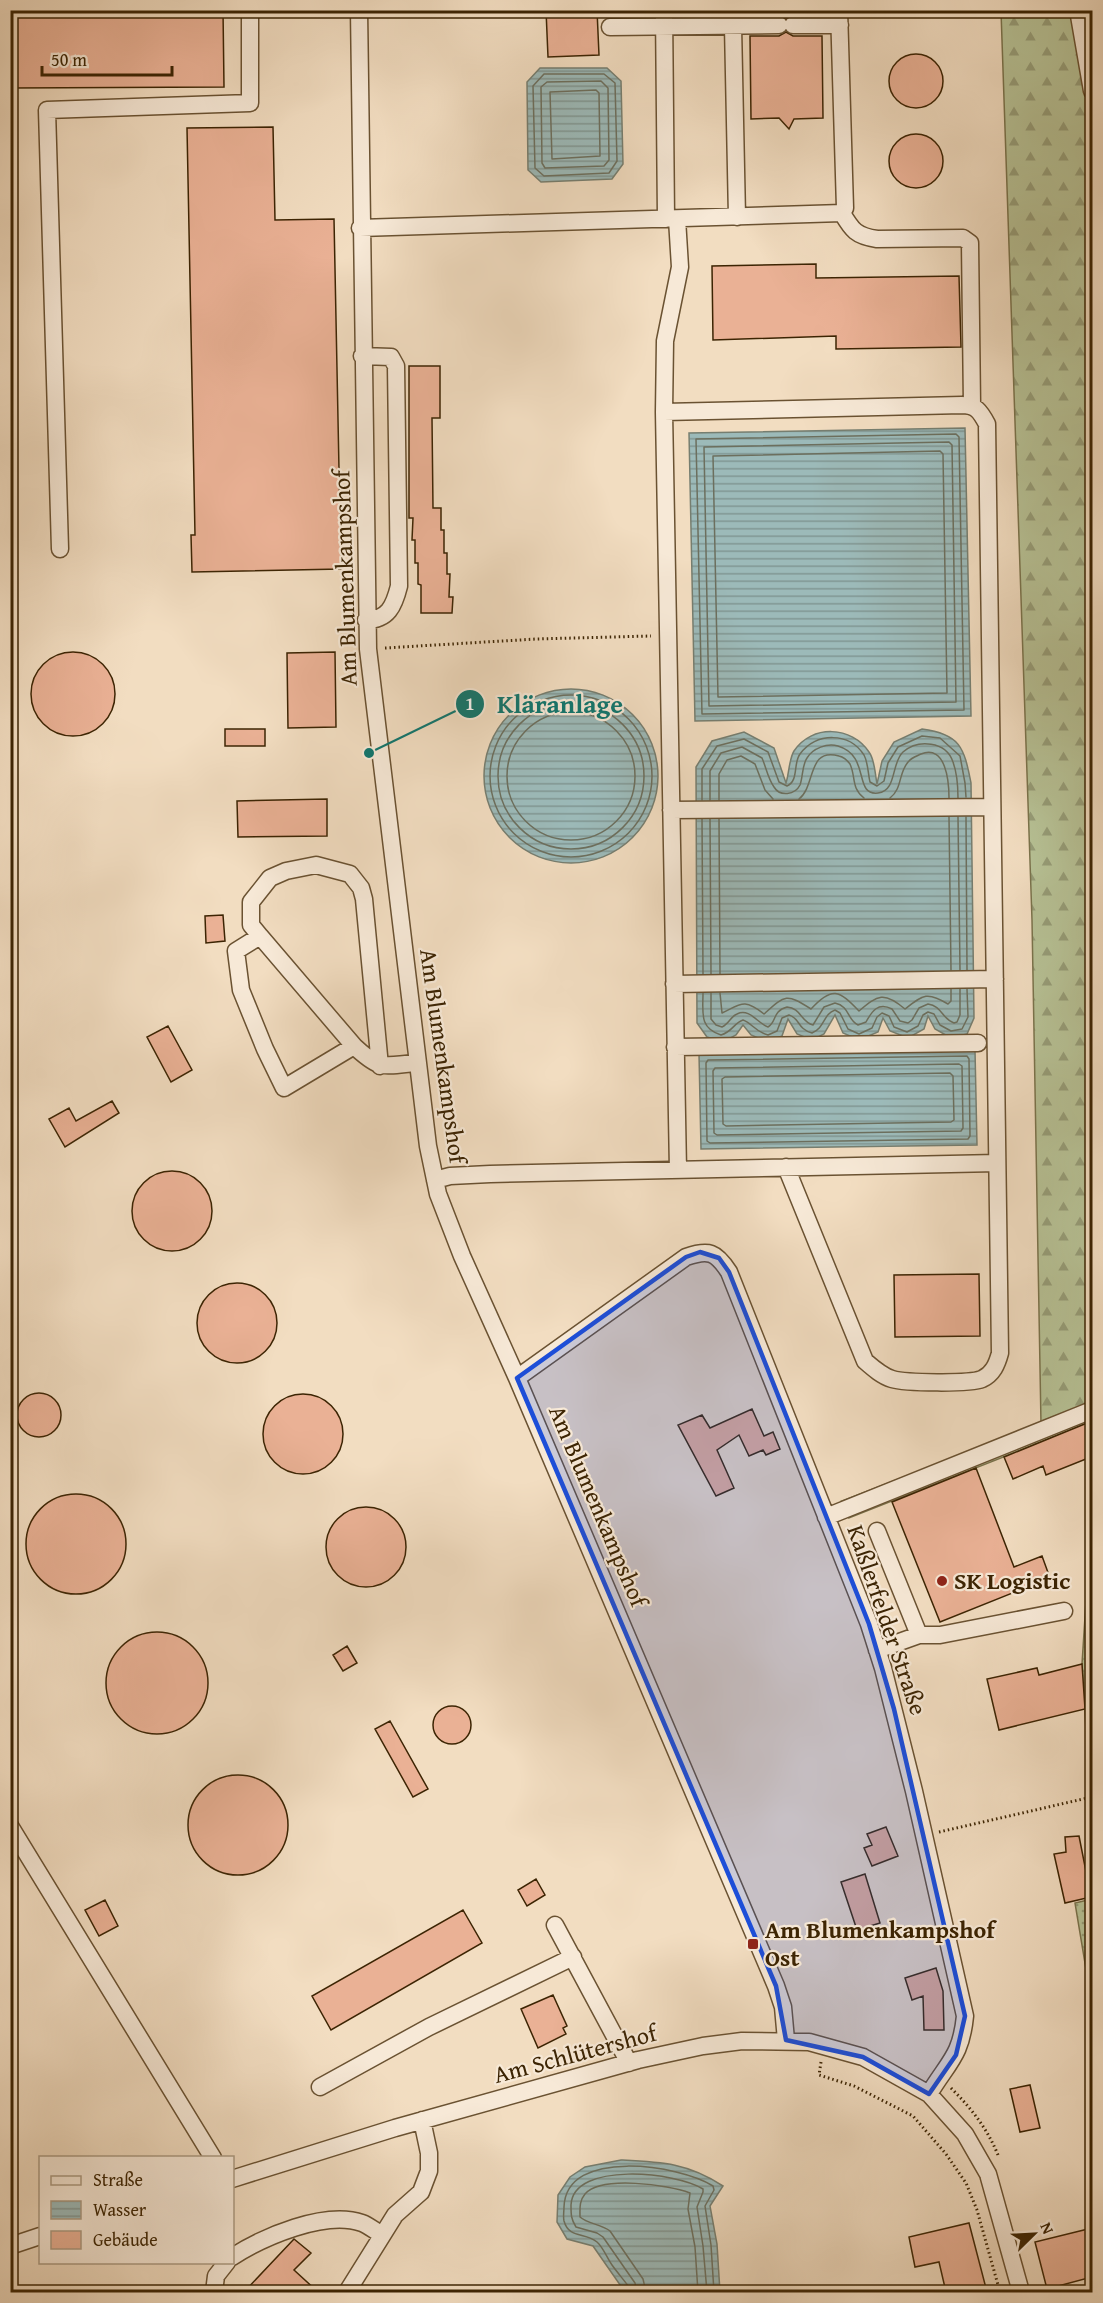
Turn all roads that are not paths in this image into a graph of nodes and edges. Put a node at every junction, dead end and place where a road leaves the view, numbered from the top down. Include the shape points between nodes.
1 (250, 10) edge
2 (359, 10) edge
3 (1078, 10) edge
4 (665, 18) edge
5 (840, 18) edge
6 (733, 26) junction
7 (610, 27) dead end
8 (1092, 91) edge
9 (842, 213) junction
10 (738, 218) junction
11 (672, 219) junction
12 (360, 228) junction
13 (362, 356) junction
14 (972, 405) junction
15 (664, 412) junction
16 (60, 549) dead end
17 (374, 619) junction
18 (992, 807) junction
19 (671, 810) junction
20 (260, 936) junction
21 (994, 979) junction
22 (674, 984) junction
23 (978, 1043) dead end
24 (354, 1046) junction
25 (675, 1047) junction
26 (418, 1063) junction
27 (380, 1066) junction
28 (997, 1163) junction
29 (786, 1167) junction
30 (678, 1170) junction
31 (435, 1180) junction
32 (517, 1378) junction
33 (1092, 1410) edge
34 (826, 1516) junction
35 (877, 1531) dead end
36 (1064, 1611) dead end
37 (919, 1635) junction
38 (877, 1650) junction
39 (10, 1826) edge
40 (555, 1925) dead end
41 (573, 1957) junction
42 (786, 2040) junction
43 (629, 2063) junction
44 (320, 2087) dead end
45 (929, 2094) junction
46 (422, 2120) junction
47 (212, 2156) edge
48 (234, 2177) edge
49 (382, 2235) junction
50 (39, 2236) edge
51 (10, 2246) edge
52 (234, 2256) edge
53 (225, 2264) edge
54 (214, 2292) edge
55 (347, 2292) edge
56 (1021, 2292) edge

1 - 16 street via 250,103 47,110
2 - 12 street, Am Blumenkampshof
3 - 8 street
4 - 6 street
4 - 7 street
4 - 11 street
5 - 6 street
5 - 9 street via 845,208
6 - 10 street
9 - 10 street
9 - 14 street via 851,228 863,237 963,238 970,243
10 - 11 street
11 - 12 street
11 - 15 street via 680,267 665,341
12 - 13 street, Am Blumenkampshof
13 - 17 street, Am Blumenkampshof
13 - 17 street via 391,357 396,366 399,586 396,600
14 - 15 street
14 - 18 street via 987,424
15 - 19 street
17 - 26 street, Am Blumenkampshof
18 - 19 street
18 - 21 street
19 - 22 street
20 - 24 street
20 - 24 street via 236,951 241,990 284,1088
20 - 27 street via 251,925 251,902 270,878 316,865 350,874 364,899
21 - 22 street
21 - 28 street
22 - 25 street
23 - 25 street
24 - 27 street
25 - 30 street
26 - 27 street
26 - 31 street, Am Blumenkampshof
28 - 29 street
28 - 29 street via 1000,1353 990,1374 970,1381 906,1382 891,1379 865,1361
29 - 30 street
30 - 31 street via 490,1174
31 - 32 street, Am Blumenkampshof via 462,1256
32 - 34 street, Kaßlerfelder Straße via 686,1257 710,1253 729,1272
32 - 42 street, Am Blumenkampshof via 776,1986 783,2007
33 - 34 street
34 - 38 street, Kaßlerfelder Straße
35 - 37 street
36 - 37 street via 940,1635
37 - 38 street
38 - 45 street, Kaßlerfelder Straße via 965,2016 956,2055
39 - 47 street
40 - 41 street
41 - 43 street
41 - 44 street via 429,2027
42 - 43 street, Am Schlütershof via 703,2046
42 - 45 street, Am Schlütershof via 825,2044 863,2056
43 - 46 street, Am Schlütershof
45 - 56 street via 965,2134 988,2174
46 - 48 street, Am Schlütershof
46 - 49 street via 429,2171 421,2192 395,2215
49 - 52 street via 362,2223 335,2219 255,2242
49 - 55 street
50 - 51 street
53 - 54 street via 216,2276

